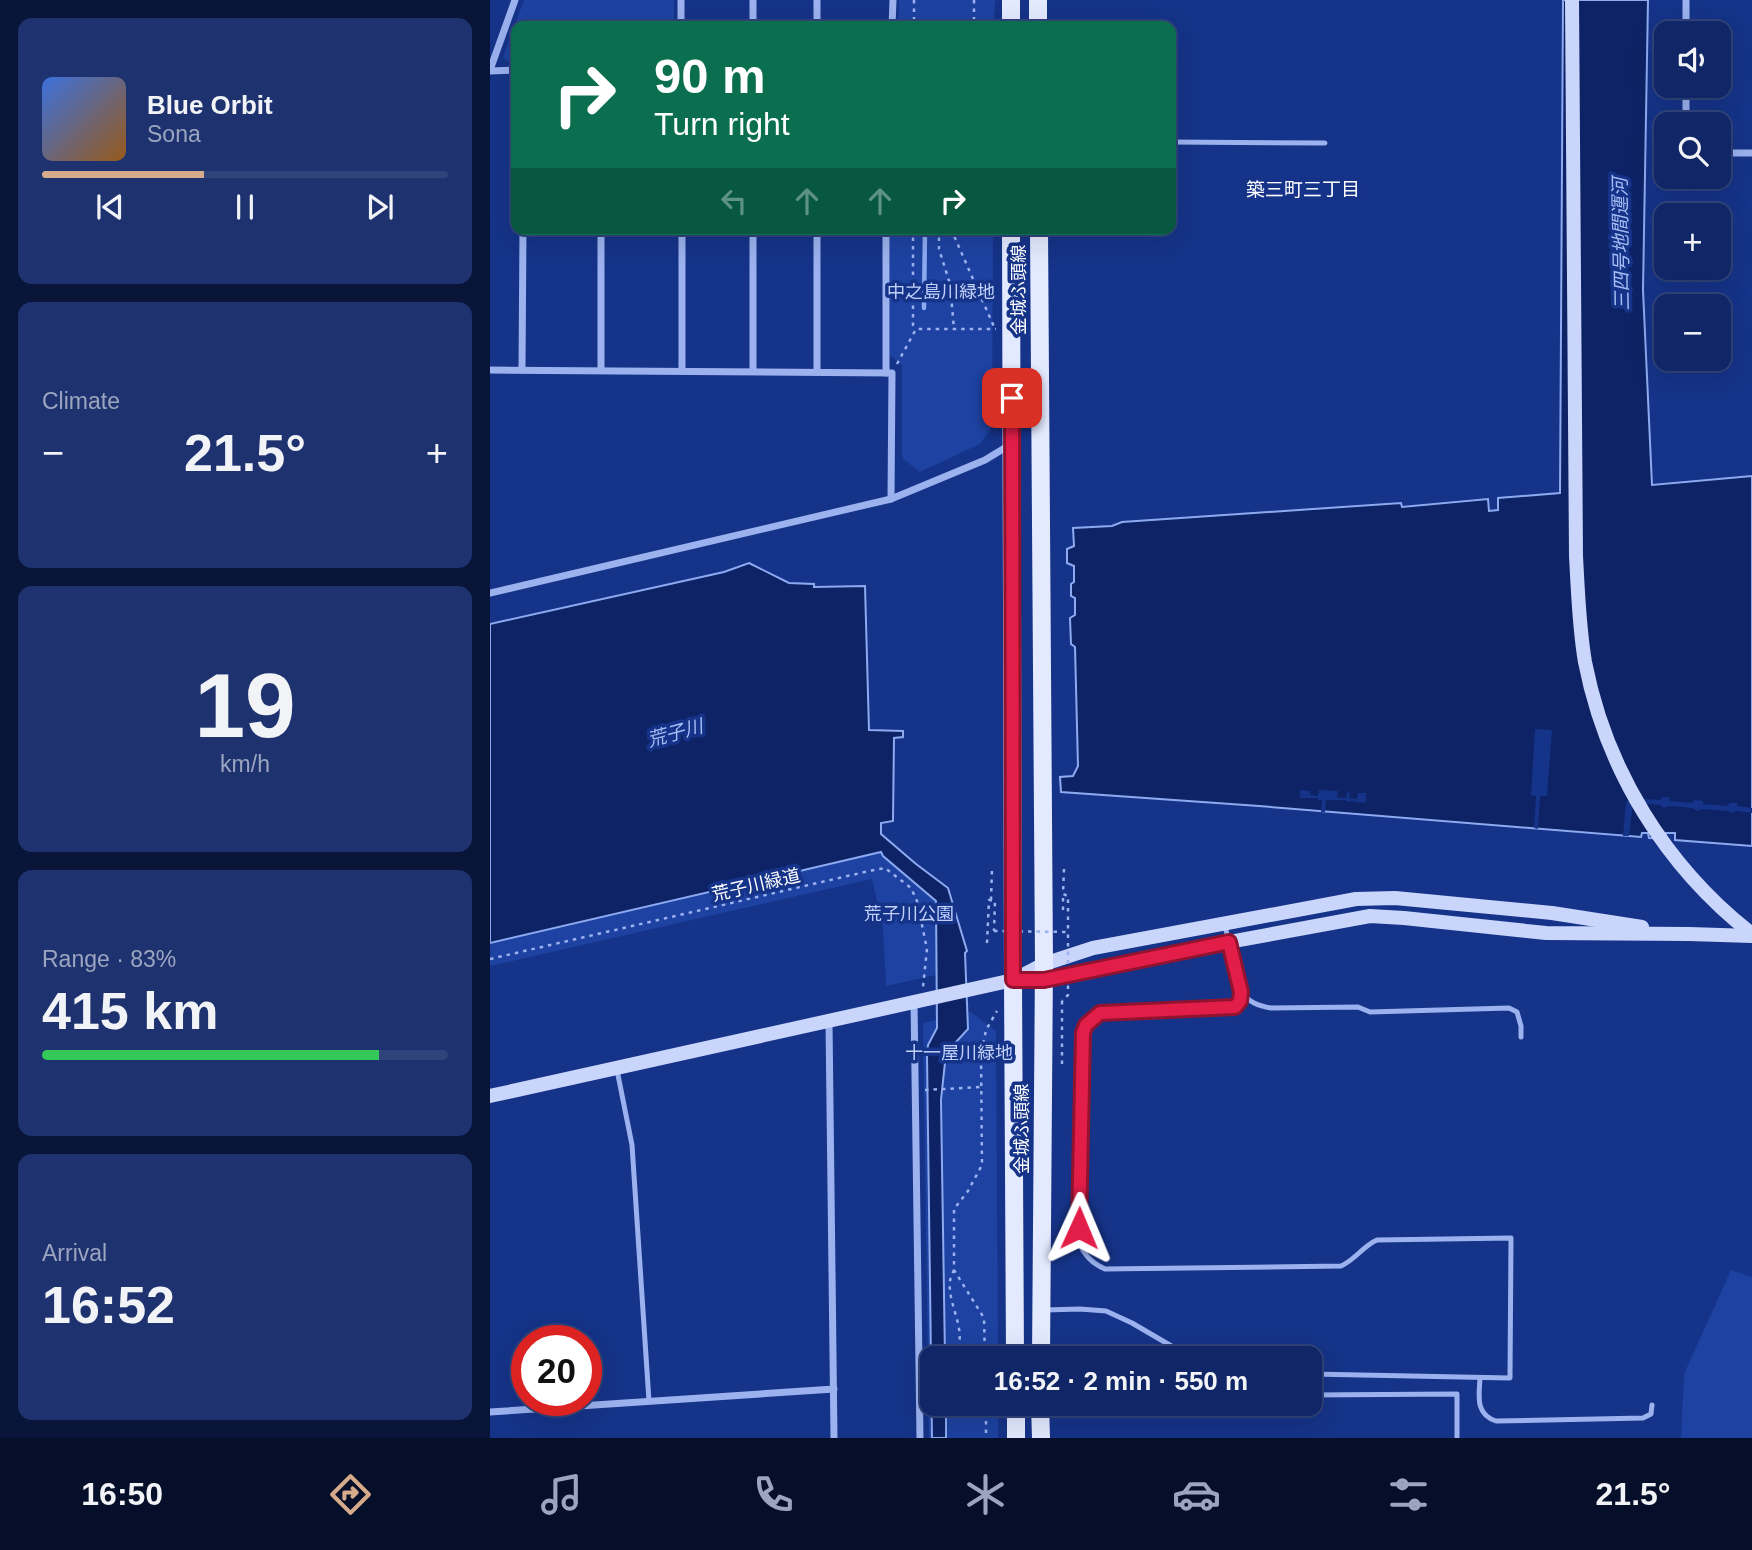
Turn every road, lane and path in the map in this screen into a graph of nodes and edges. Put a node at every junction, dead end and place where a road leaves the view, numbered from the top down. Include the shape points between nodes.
1 (515, 0) edge
2 (681, 0) edge
3 (753, 0) edge
4 (817, 0) edge
5 (893, 0) edge
6 (914, 0) edge
7 (974, 0) edge
8 (1011, 0) edge
9 (1038, 0) edge
10 (1572, 0) edge
11 (1686, 0) edge
12 (681, 21) edge
13 (752, 21) edge
14 (817, 21) edge
15 (892, 21) edge
16 (914, 21) edge
17 (974, 21) edge
18 (1011, 21) edge
19 (1038, 21) edge
20 (1686, 21) edge
21 (511, 70) edge
22 (490, 71) edge
23 (1176, 142) edge
24 (1325, 143) dead end
25 (1731, 153) edge
26 (1752, 153) edge
27 (523, 235) edge
28 (601, 235) edge
29 (682, 235) edge
30 (752, 235) edge
31 (817, 235) edge
32 (886, 235) edge
33 (913, 235) edge
34 (939, 235) edge
35 (954, 235) edge
36 (1011, 235) edge
37 (1039, 235) edge
38 (954, 329) junction
39 (1003, 329) junction
40 (916, 330) junction
41 (522, 369) junction
42 (490, 370) edge
43 (601, 370) junction
44 (682, 371) junction
45 (753, 371) junction
46 (817, 372) junction
47 (889, 373) junction
48 (1012, 444) junction
49 (891, 499) junction
50 (490, 593) edge
51 (992, 869) dead end
52 (1063, 869) dead end
53 (1063, 894) junction
54 (991, 900) junction
55 (1063, 909) dead end
56 (1225, 924) junction
57 (1068, 932) junction
58 (1689, 934) junction
59 (1752, 935) edge
60 (1229, 942) junction
61 (987, 943) dead end
62 (490, 959) edge
63 (1044, 972) junction
64 (1013, 980) junction
65 (1241, 992) junction
66 (923, 1000) junction
67 (997, 1010) dead end
68 (829, 1021) junction
69 (1521, 1037) dead end
70 (1062, 1064) dead end
71 (617, 1068) junction
72 (981, 1087) junction
73 (925, 1090) dead end
74 (490, 1096) edge
75 (954, 1270) junction
76 (1042, 1310) junction
77 (960, 1346) edge
78 (985, 1346) edge
79 (1015, 1346) edge
80 (1041, 1346) edge
81 (1171, 1346) edge
82 (1322, 1374) edge
83 (1480, 1378) junction
84 (834, 1389) junction
85 (1322, 1395) edge
86 (649, 1401) junction
87 (1652, 1405) dead end
88 (490, 1412) edge
89 (986, 1416) edge
90 (1016, 1416) edge
91 (1040, 1416) edge
92 (834, 1438) edge
93 (920, 1438) edge
94 (986, 1438) edge
95 (1016, 1438) edge
96 (1041, 1438) edge
97 (1457, 1438) edge

1 - 22 street
2 - 12 street
3 - 13 street
4 - 14 street
5 - 15 street
6 - 16 path
7 - 17 path
8 - 18 main road
9 - 19 main road
10 - 59 street via 1576,556 1585,662 1607,737 1660,839 1701,889
11 - 20 street
21 - 22 street
23 - 24 lane
25 - 26 street
27 - 41 street
28 - 43 street
29 - 44 street
30 - 45 street
31 - 46 street
32 - 47 street
33 - 40 path
34 - 38 path
35 - 39 path
36 - 39 main road, 金城ふ頭線
37 - 63 main road, 金城ふ頭線
38 - 39 path
38 - 40 path
39 - 48 main road, 金城ふ頭線
40 - 47 path
41 - 42 street
41 - 43 street
43 - 44 street
44 - 45 street
45 - 46 street
46 - 47 street
47 - 49 street
48 - 49 street
48 - 64 main road, 金城ふ頭線
49 - 50 street
51 - 54 path
52 - 53 path
53 - 55 path
53 - 57 path via 1068,897
54 - 57 path, bridge via 995,901 994,931
54 - 61 path
56 - 58 street via 1356,899 1395,898 1552,913
56 - 60 lane
56 - 63 street via 1093,948
57 - 70 path, bridge
58 - 59 street
58 - 60 street via 1546,933 1370,916
60 - 63 street
60 - 65 lane
62 - 66 path, 荒子川緑道 via 885,869 911,888 917,901 926,949
63 - 64 street
63 - 76 main road, 金城ふ頭線
64 - 66 street
64 - 79 main road, 金城ふ頭線
65 - 69 lane via 1258,1006 1271,1007 1358,1007 1370,1012 1509,1008 1517,1012
65 - 83 lane via 1235,1007 1100,1013 1086,1025 1079,1243 1085,1256 1105,1269 1341,1266 1377,1240 1511,1238 1510,1378
66 - 68 street
66 - 93 street
67 - 72 path via 983,1041
68 - 71 street
68 - 84 street
71 - 74 street
71 - 86 lane via 632,1145
72 - 73 path
72 - 75 path via 982,1165 954,1209
75 - 77 path via 950,1294
75 - 78 path via 984,1318
76 - 80 main road, 金城ふ頭線
76 - 81 lane via 1106,1311
82 - 83 lane
83 - 87 lane via 1479,1407 1496,1421 1643,1418 1651,1414
84 - 86 street
84 - 92 street
85 - 97 lane via 1457,1394
86 - 88 street
89 - 94 path
90 - 95 main road
91 - 96 main road

